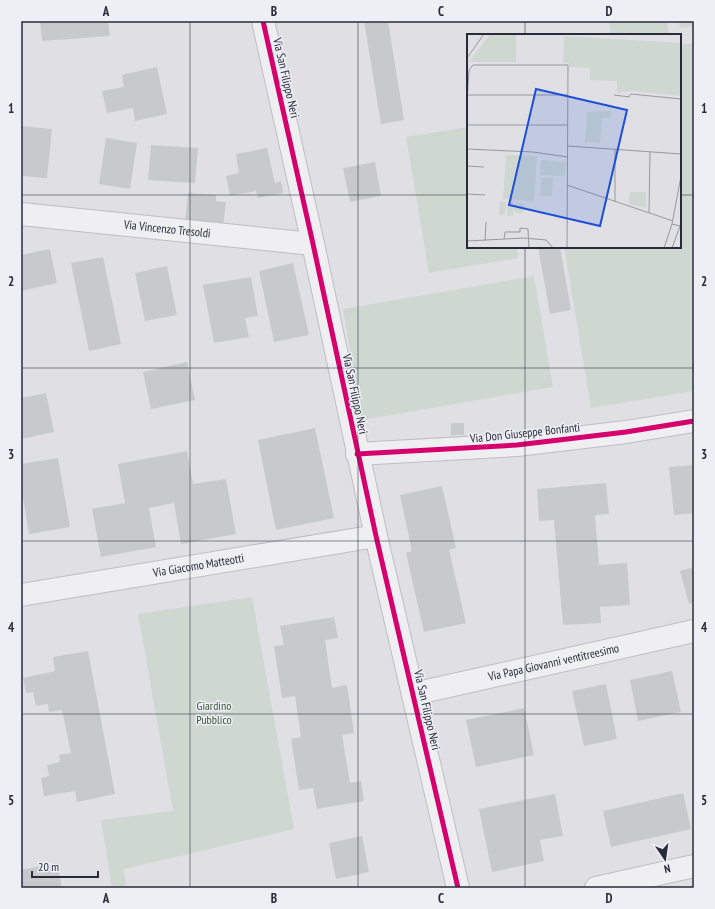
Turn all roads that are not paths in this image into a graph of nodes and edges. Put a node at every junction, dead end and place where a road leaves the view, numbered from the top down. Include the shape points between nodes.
1 (263, 21) edge
2 (21, 214) edge
3 (313, 244) junction
4 (694, 421) edge
5 (357, 454) junction
6 (376, 536) junction
7 (21, 595) edge
8 (694, 631) edge
9 (413, 694) junction
10 (694, 866) edge
11 (458, 888) edge
12 (596, 888) edge

1 - 3 street, Via San Filippo Neri
2 - 3 street, Via Vincenzo Tresoldi
3 - 5 street, Via San Filippo Neri
4 - 5 street, Via Don Giuseppe Bonfanti via 523,445
5 - 6 street, Via San Filippo Neri
6 - 7 street, Via Giacomo Matteotti
6 - 9 street, Via San Filippo Neri
8 - 9 street, Via Papa Giovanni ventitreesimo
9 - 11 street, Via San Filippo Neri
10 - 12 street

